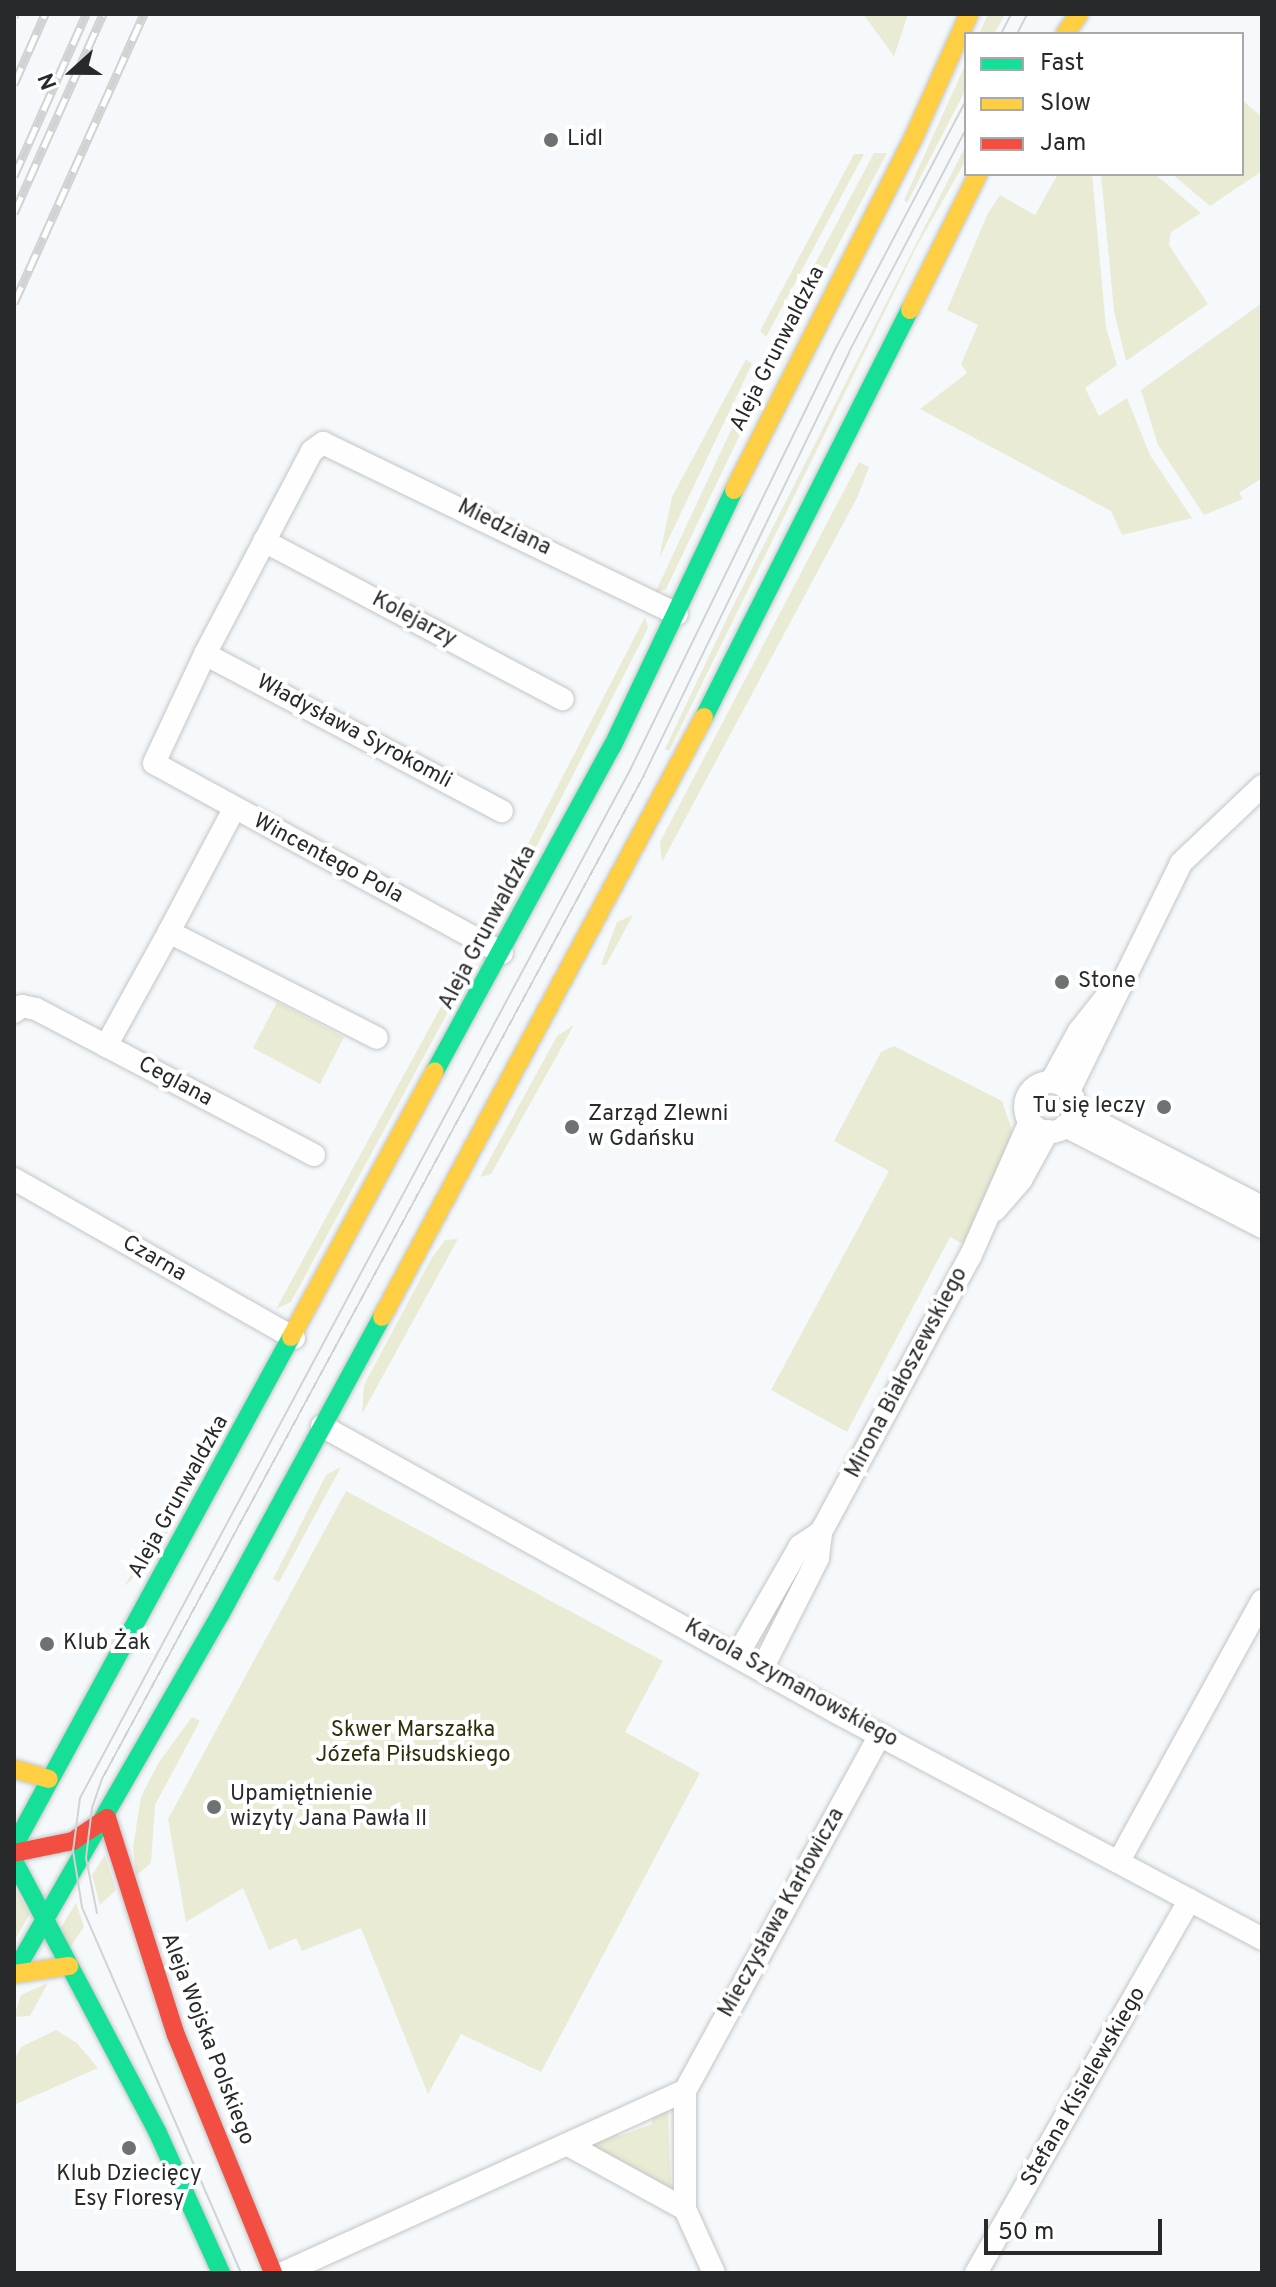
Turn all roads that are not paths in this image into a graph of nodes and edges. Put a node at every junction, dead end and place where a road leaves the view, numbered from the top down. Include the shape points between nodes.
1 (969, 14) edge
2 (1079, 14) edge
3 (1066, 32) edge
4 (977, 176) edge
5 (264, 541) junction
6 (677, 614) junction
7 (205, 654) junction
8 (563, 699) dead end
9 (1262, 786) edge
10 (234, 809) junction
11 (502, 811) dead end
12 (169, 932) junction
13 (502, 953) junction
14 (25, 1010) edge
15 (377, 1038) dead end
16 (106, 1046) junction
17 (1056, 1110) junction
18 (314, 1155) dead end
19 (14, 1179) edge
20 (1262, 1207) edge
21 (1262, 1227) edge
22 (294, 1338) junction
23 (322, 1426) junction
24 (821, 1532) junction
25 (1262, 1601) edge
26 (738, 1654) junction
27 (762, 1669) junction
28 (880, 1735) junction
29 (14, 1769) edge
30 (49, 1779) junction
31 (107, 1818) junction
32 (14, 1846) edge
33 (14, 1853) edge
34 (14, 1861) edge
35 (1119, 1861) junction
36 (1190, 1900) junction
37 (45, 1920) junction
38 (1262, 1939) edge
39 (69, 1966) junction
40 (14, 1973) edge
41 (685, 2091) junction
42 (572, 2147) junction
43 (685, 2209) junction
44 (221, 2273) edge
45 (273, 2273) edge
46 (283, 2273) edge
47 (714, 2273) edge
48 (976, 2273) edge

1 - 6 main road, Aleja Grunwaldzka via 912,141 788,376
2 - 3 main road
4 - 23 main road via 722,684
5 - 6 street, Miedziana via 312,451 330,442
5 - 7 street
5 - 8 street, Kolejarzy
6 - 13 main road, Aleja Grunwaldzka
7 - 10 street, Wincentego Pola via 154,763
7 - 11 street, Władysława Syrokomli
9 - 17 street, Mirona Białoszewskiego via 1187,852
10 - 12 street
10 - 13 street, Wincentego Pola
12 - 15 street
12 - 16 street
13 - 22 main road, Aleja Grunwaldzka
14 - 16 street, Ceglana
16 - 18 street, Ceglana
17 - 20 street
17 - 21 street
17 - 24 street, Mirona Białoszewskiego via 1021,1180 992,1214
19 - 22 street, Czarna
22 - 30 main road, Aleja Grunwaldzka
23 - 26 street, Karola Szymanowskiego
23 - 31 main road
24 - 26 street, Mirona Białoszewskiego via 800,1546
24 - 27 street, Mirona Białoszewskiego via 818,1558
25 - 35 street
26 - 27 street, Karola Szymanowskiego
27 - 28 street, Karola Szymanowskiego
28 - 35 street, Karola Szymanowskiego
28 - 41 street, Mieczysława Karłowicza
29 - 30 main road
30 - 32 main road, Aleja Grunwaldzka
31 - 33 main road via 73,1841
31 - 37 main road
31 - 45 main road, Aleja Wojska Polskiego via 176,2035
34 - 37 main road
35 - 36 street, Karola Szymanowskiego
36 - 38 street, Karola Szymanowskiego
36 - 48 street, Stefana Kisielewskiego
37 - 39 main road
37 - 40 main road
39 - 40 main road
39 - 44 main road via 157,2131
41 - 42 street
41 - 43 street, Mieczysława Karłowicza
42 - 43 street
42 - 46 street
43 - 47 street, Mieczysława Karłowicza

